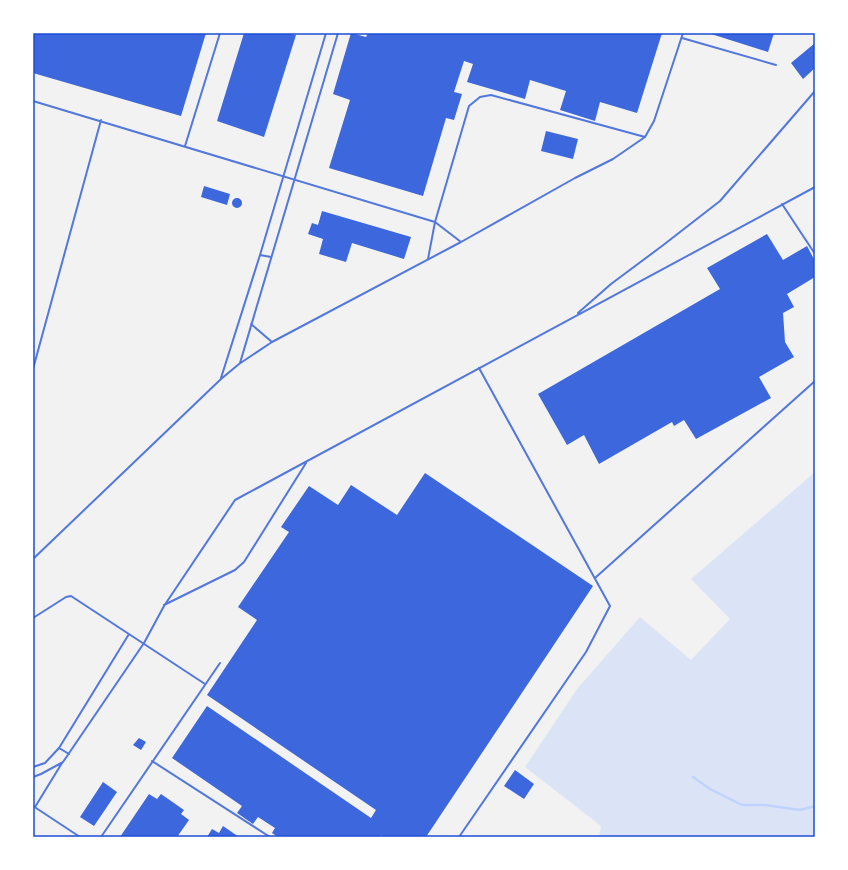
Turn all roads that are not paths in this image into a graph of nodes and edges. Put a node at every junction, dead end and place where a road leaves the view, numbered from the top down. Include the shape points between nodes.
1 (220, 33) edge
2 (326, 33) edge
3 (338, 33) edge
4 (683, 33) edge
5 (682, 38) junction
6 (776, 65) dead end
7 (815, 91) edge
8 (33, 101) edge
9 (101, 120) junction
10 (645, 137) junction
11 (185, 146) junction
12 (284, 176) junction
13 (294, 178) junction
14 (815, 187) edge
15 (782, 204) junction
16 (435, 222) junction
17 (461, 242) junction
18 (815, 254) edge
19 (260, 255) junction
20 (271, 257) junction
21 (428, 259) junction
22 (575, 316) junction
23 (251, 324) junction
24 (272, 342) junction
25 (239, 364) junction
26 (479, 368) junction
27 (33, 369) edge
28 (221, 379) junction
29 (815, 381) edge
30 (306, 462) junction
31 (33, 559) edge
32 (595, 578) junction
33 (164, 606) junction
34 (33, 618) edge
35 (129, 634) junction
36 (144, 643) junction
37 (220, 663) dead end
38 (205, 684) junction
39 (59, 748) junction
40 (69, 754) junction
41 (152, 761) junction
42 (63, 762) junction
43 (33, 767) edge
44 (33, 776) edge
45 (34, 806) edge
46 (80, 837) edge
47 (101, 837) edge
48 (270, 837) edge
49 (459, 837) edge

1 - 11 lane
2 - 12 lane
3 - 13 lane
4 - 5 lane
5 - 6 lane
5 - 10 lane via 654,122
7 - 22 lane via 720,201 611,284
8 - 9 lane
9 - 11 lane
9 - 27 lane
10 - 16 lane via 491,95 480,96 469,106
10 - 17 lane via 613,159
11 - 12 lane
12 - 13 lane
12 - 19 lane
13 - 16 lane
13 - 20 lane
14 - 15 lane
15 - 18 lane
15 - 22 lane
16 - 17 lane
16 - 21 lane
17 - 21 lane
19 - 20 lane
19 - 28 lane
20 - 23 lane
21 - 24 lane
22 - 26 lane
23 - 24 lane
23 - 25 lane
24 - 25 lane
25 - 28 lane
26 - 30 lane
26 - 32 lane
28 - 31 lane
29 - 32 lane
30 - 33 lane via 235,500
30 - 33 lane via 244,562 235,570
32 - 49 lane via 610,606 586,652
33 - 36 lane
34 - 35 lane via 71,596
35 - 36 lane
35 - 39 lane
36 - 38 lane
36 - 40 lane
37 - 38 lane
38 - 41 lane
39 - 40 lane
39 - 43 lane via 45,763
40 - 42 lane
41 - 47 lane
41 - 48 lane
42 - 44 lane
42 - 45 lane
45 - 46 lane

